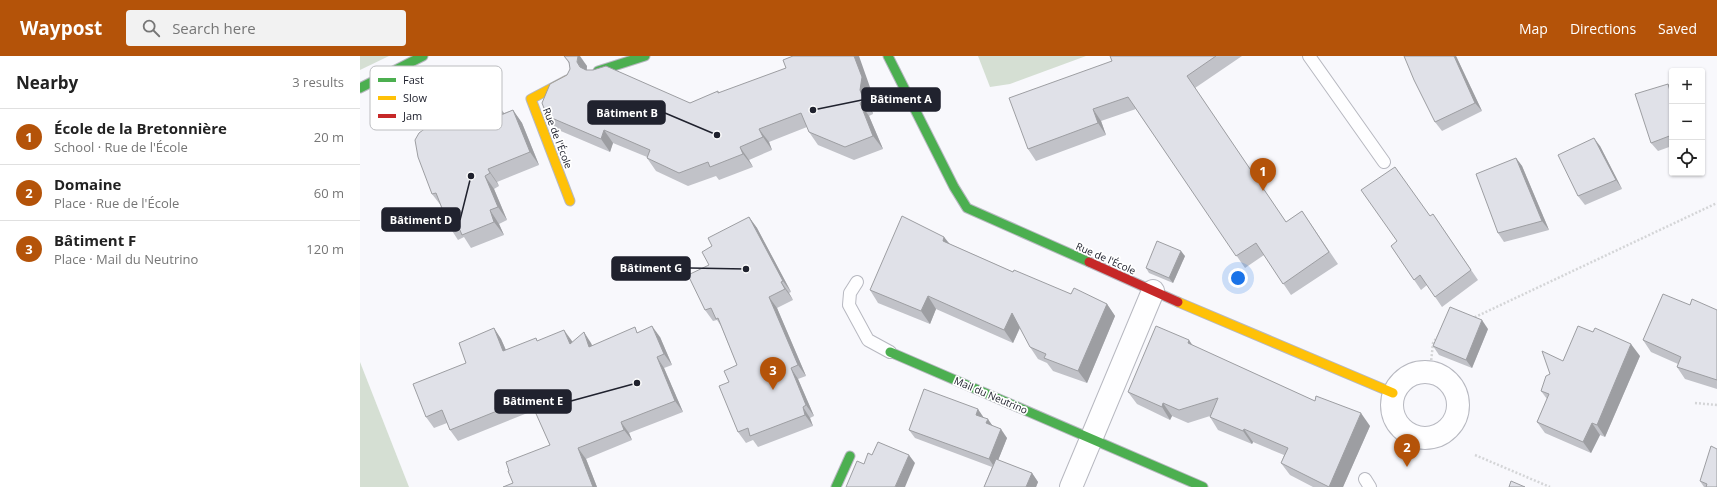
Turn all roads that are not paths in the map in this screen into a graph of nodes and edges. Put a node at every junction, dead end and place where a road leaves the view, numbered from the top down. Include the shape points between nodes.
1 (423, 56) edge
2 (645, 56) edge
3 (888, 56) edge
4 (1309, 56) edge
5 (403, 66) edge
6 (598, 71) edge
7 (567, 80) edge
8 (370, 83) edge
9 (360, 88) edge
10 (1384, 162) dead end
11 (570, 201) dead end
12 (857, 282) dead end
13 (1153, 291) junction
14 (890, 352) joint
15 (1393, 394) junction
16 (1092, 439) junction
17 (850, 456) dead end
18 (836, 487) edge
19 (1071, 487) edge
20 (1203, 487) edge

1 - 5 street
2 - 6 street
3 - 13 street, Rue de l'École via 967,208
4 - 10 lane
7 - 11 street, Rue de l'École via 532,99
8 - 9 street
12 - 14 lane via 850,293 849,305 868,340
13 - 15 street, Rue de l'École
13 - 16 street
14 - 16 street, Mail du Neutrino
15 - 15 street via 1392,411 1398,425 1407,433 1424,438 1442,432 1452,423 1457,409 1456,393 1445,378 1430,372 1415,373 1402,380
16 - 19 street
16 - 20 street, Mail du Neutrino
17 - 18 street

